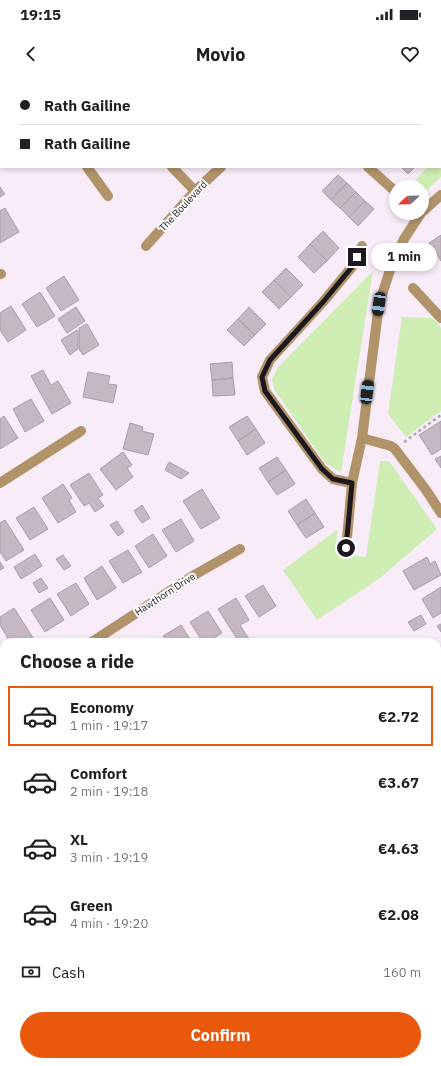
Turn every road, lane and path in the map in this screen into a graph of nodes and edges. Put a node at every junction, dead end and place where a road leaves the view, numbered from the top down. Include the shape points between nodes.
1 (88, 168) edge
2 (173, 168) edge
3 (220, 168) edge
4 (369, 168) edge
5 (389, 186) edge
6 (195, 191) junction
7 (441, 195) edge
8 (108, 196) dead end
9 (429, 206) edge
10 (416, 220) edge
11 (146, 246) dead end
12 (362, 246) dead end
13 (413, 288) dead end
14 (441, 318) edge
15 (441, 415) edge
16 (81, 431) dead end
17 (362, 438) junction
18 (395, 449) junction
19 (0, 483) edge
20 (352, 483) junction
21 (441, 512) edge
22 (346, 548) dead end
23 (240, 549) dead end
24 (98, 638) edge

1 - 8 street
2 - 6 street
3 - 6 street, The Boulevard
4 - 5 street
6 - 11 street, The Boulevard
7 - 9 street
10 - 17 street via 392,264 379,304
12 - 20 street via 352,267 270,360 262,377 265,391 322,469 333,479
13 - 14 street
15 - 18 path
16 - 19 street
17 - 18 street
17 - 20 street
18 - 21 street
20 - 22 street
23 - 24 street, Hawthorn Drive via 196,574

